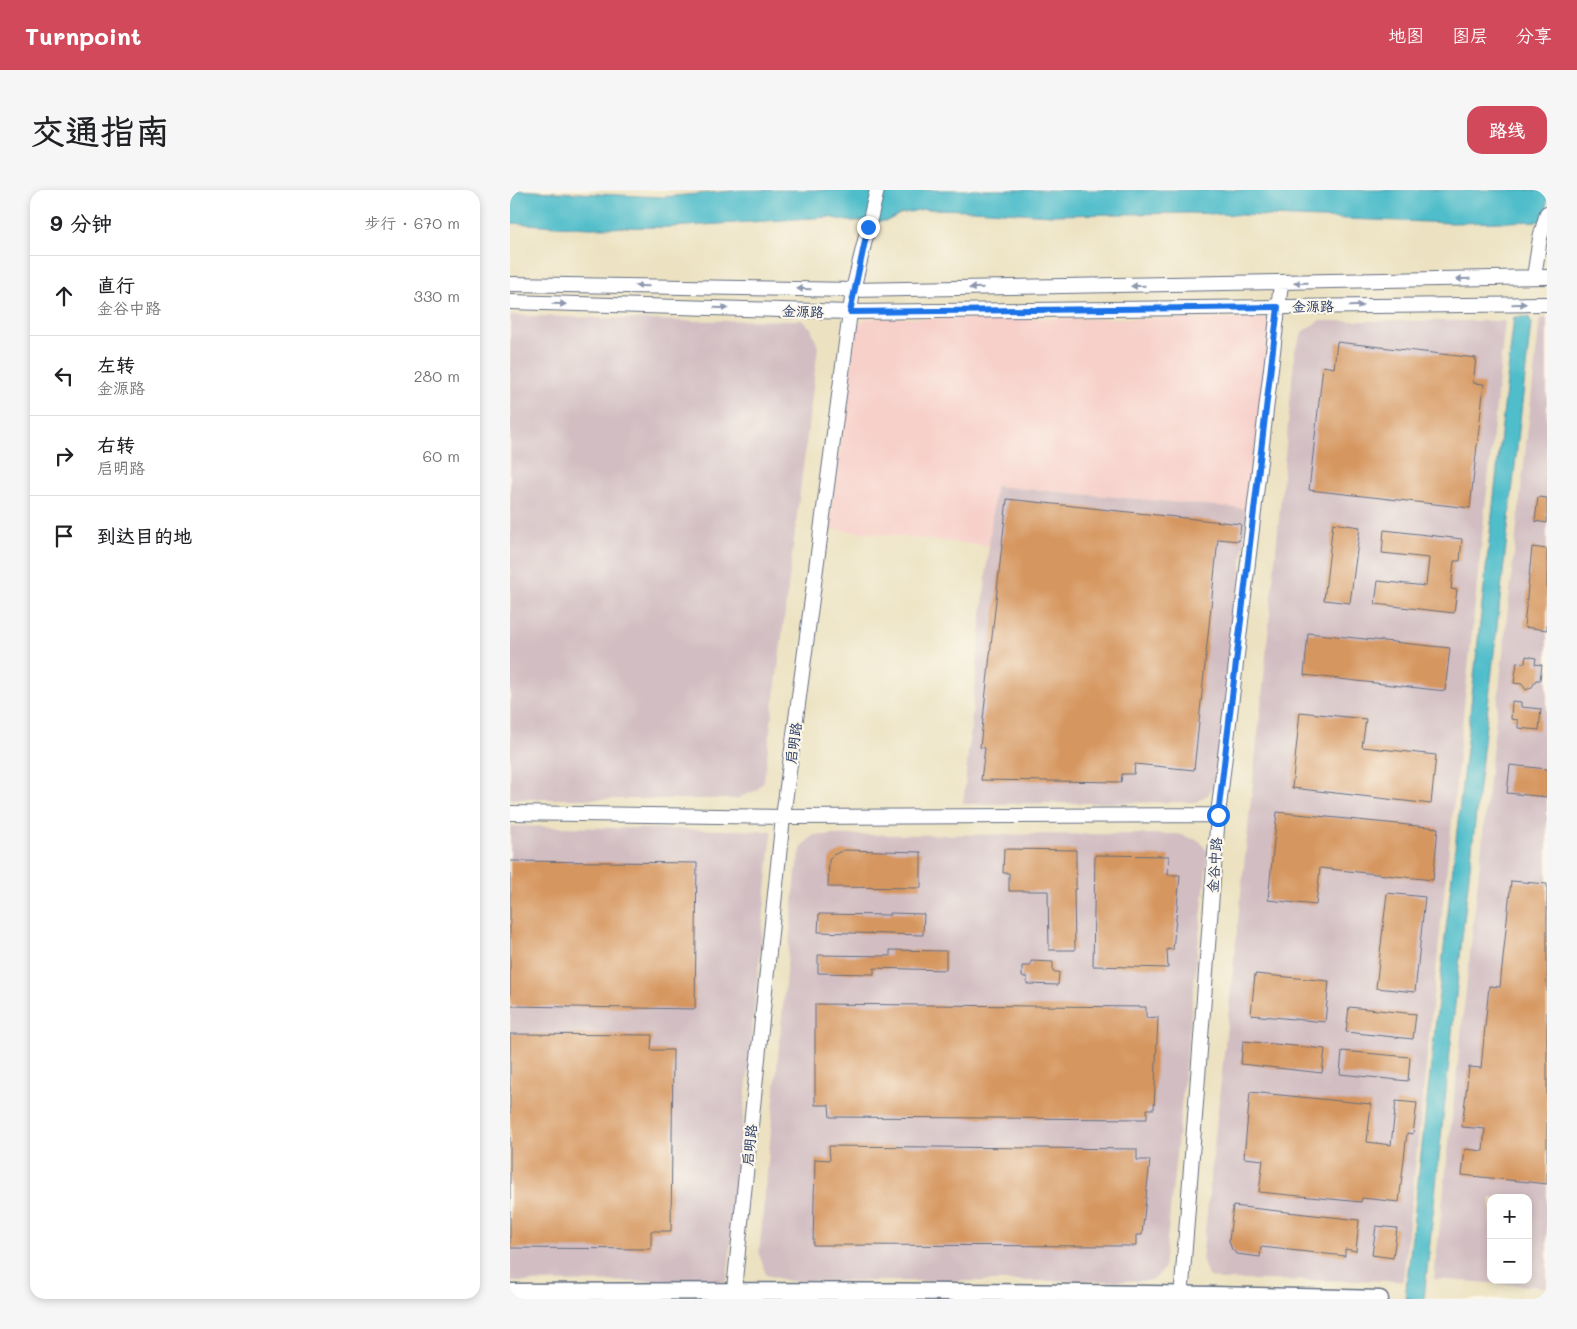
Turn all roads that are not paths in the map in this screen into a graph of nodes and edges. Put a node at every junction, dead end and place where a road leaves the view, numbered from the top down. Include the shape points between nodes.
1 (877, 190) edge
2 (1547, 213) edge
3 (1540, 277) edge
4 (510, 284) edge
5 (1281, 284) junction
6 (853, 290) junction
7 (510, 302) edge
8 (1547, 304) edge
9 (1278, 307) junction
10 (850, 312) junction
11 (510, 813) edge
12 (1218, 815) junction
13 (783, 817) junction
14 (510, 1292) edge
15 (733, 1295) edge
16 (1181, 1296) edge
17 (1380, 1299) edge

1 - 6 street, 启明路
2 - 3 street via 1540,238
3 -> 5 street, 金源路
6 -> 4 street, 金源路
5 -> 6 street, 金源路
5 - 9 street, 金谷中路
6 - 10 street, 启明路
7 -> 10 street, 金源路
9 -> 8 street, 金源路
9 - 10 street, 金源路
9 - 12 street, 金谷中路
10 - 13 street, 启明路
11 - 13 street
12 - 13 street
12 - 16 street, 金谷中路
13 - 15 street, 启明路
14 - 15 main road
15 - 16 main road
16 - 17 main road

